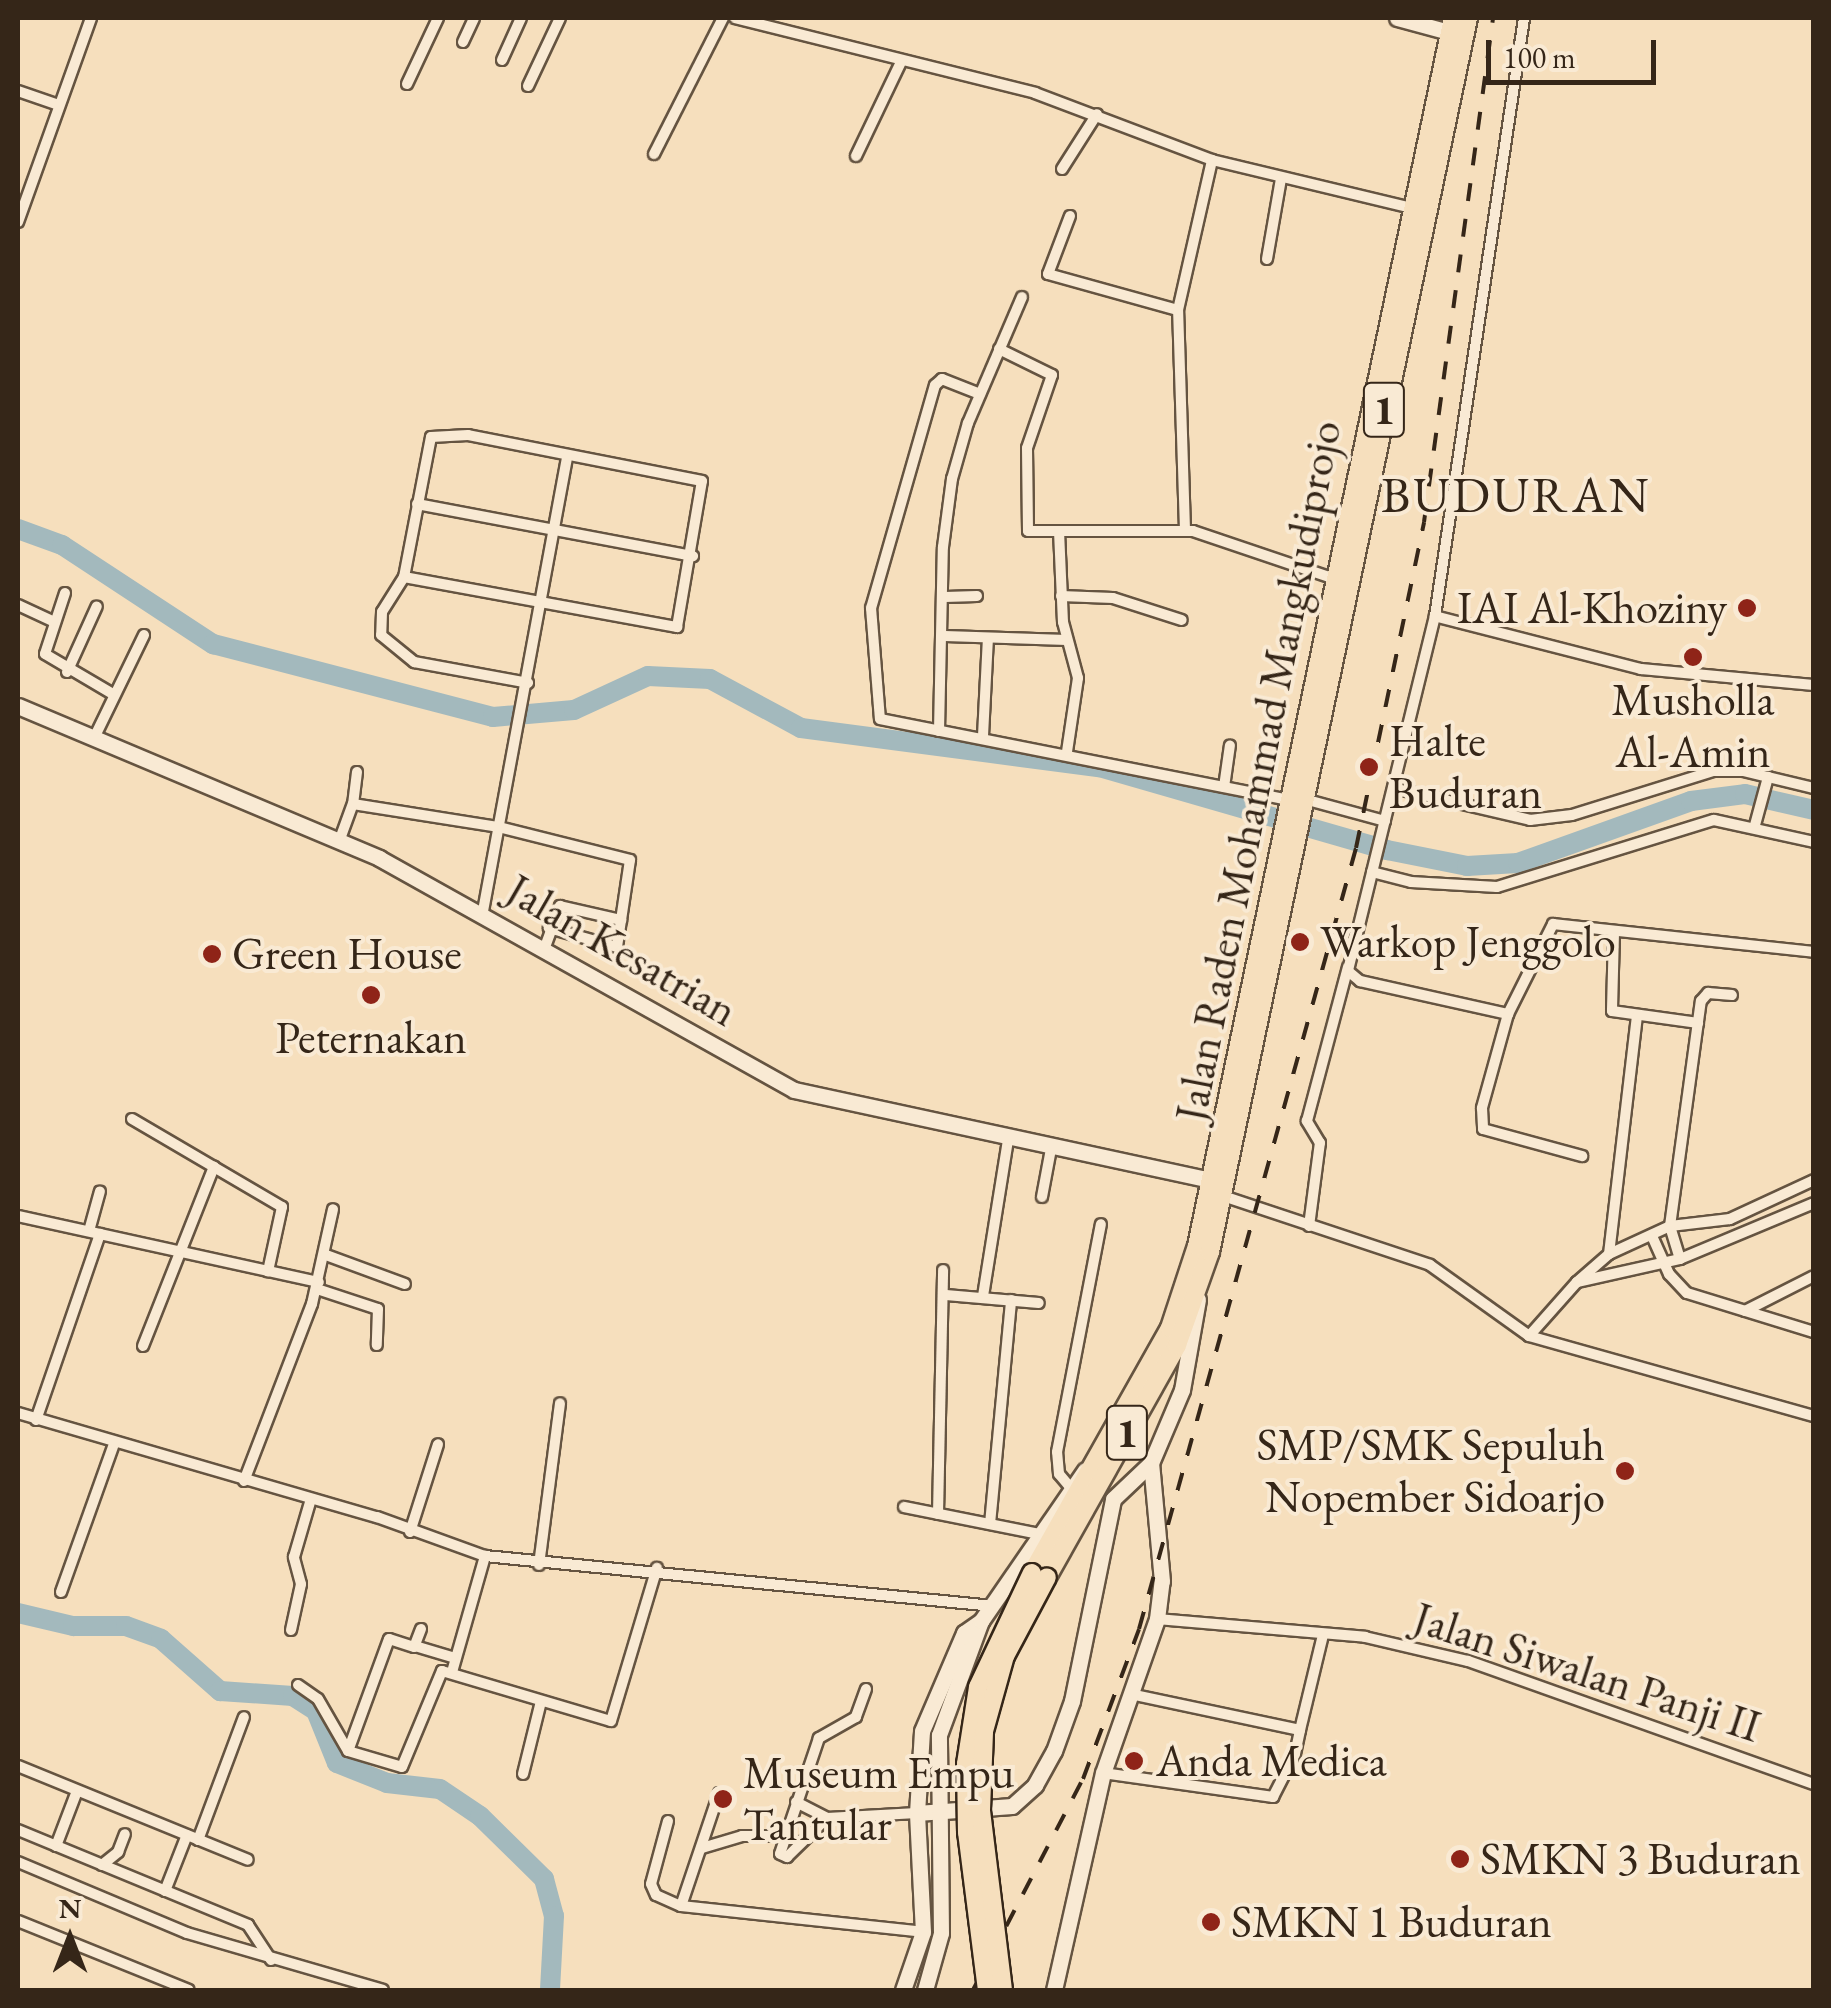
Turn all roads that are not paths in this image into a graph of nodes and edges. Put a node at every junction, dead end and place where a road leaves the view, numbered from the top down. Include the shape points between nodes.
1 (91, 18) edge
2 (438, 18) edge
3 (474, 18) edge
4 (521, 18) edge
5 (560, 18) edge
6 (723, 18) edge
7 (735, 18) edge
8 (1397, 18) edge
9 (1468, 18) edge
10 (1524, 18) edge
11 (1451, 25) edge
12 (463, 42) dead end
13 (502, 60) dead end
14 (901, 62) junction
15 (408, 84) dead end
16 (528, 86) dead end
17 (18, 91) edge
18 (60, 105) junction
19 (1097, 114) junction
20 (654, 154) dead end
21 (856, 156) dead end
22 (1212, 160) junction
23 (1062, 169) dead end
24 (1281, 178) junction
25 (1412, 208) junction
26 (1070, 216) dead end
27 (18, 222) edge
28 (1267, 259) dead end
29 (1022, 298) dead end
30 (1178, 310) junction
31 (999, 349) junction
32 (980, 394) junction
33 (567, 456) junction
34 (1362, 474) junction
35 (417, 504) junction
36 (1355, 508) junction
37 (554, 530) junction
38 (1185, 530) junction
39 (1059, 531) junction
40 (693, 556) junction
41 (404, 577) junction
42 (1335, 578) junction
43 (65, 593) dead end
44 (977, 596) dead end
45 (1060, 596) junction
46 (945, 597) junction
47 (542, 603) junction
48 (18, 605) edge
49 (97, 606) dead end
50 (1435, 616) junction
51 (1182, 620) dead end
52 (52, 621) junction
53 (144, 635) dead end
54 (944, 636) junction
55 (988, 638) junction
56 (1067, 640) junction
57 (67, 672) junction
58 (528, 683) junction
59 (1814, 684) edge
60 (113, 694) junction
61 (18, 706) edge
62 (939, 730) junction
63 (96, 734) junction
64 (984, 736) junction
65 (1230, 745) dead end
66 (1066, 752) junction
67 (357, 772) dead end
68 (1767, 780) junction
69 (1224, 787) junction
70 (1393, 788) junction
71 (1814, 788) edge
72 (1296, 800) junction
73 (352, 804) junction
74 (1385, 821) junction
75 (1756, 821) junction
76 (499, 827) junction
77 (340, 839) junction
78 (1814, 842) edge
79 (1372, 872) junction
80 (483, 912) junction
81 (621, 920) junction
82 (550, 928) junction
83 (1614, 933) junction
84 (545, 947) junction
85 (1814, 952) edge
86 (1348, 965) junction
87 (1732, 995) dead end
88 (1508, 1014) junction
89 (1637, 1018) junction
90 (1698, 1024) junction
91 (132, 1119) dead end
92 (1008, 1140) junction
93 (1051, 1149) junction
94 (1582, 1156) dead end
95 (214, 1167) junction
96 (1814, 1180) edge
97 (1218, 1188) junction
98 (100, 1192) dead end
99 (1042, 1197) dead end
100 (1814, 1202) edge
101 (334, 1209) dead end
102 (18, 1216) edge
103 (1101, 1224) dead end
104 (1308, 1226) junction
105 (1670, 1226) junction
106 (94, 1233) junction
107 (1652, 1236) junction
108 (184, 1251) junction
109 (1609, 1254) junction
110 (326, 1255) junction
111 (1680, 1259) junction
112 (1662, 1262) junction
113 (943, 1270) dead end
114 (268, 1271) junction
115 (1814, 1276) edge
116 (1577, 1282) junction
117 (405, 1284) dead end
118 (318, 1286) junction
119 (1200, 1286) junction
120 (946, 1295) junction
121 (983, 1296) junction
122 (1011, 1300) junction
123 (1039, 1303) dead end
124 (1745, 1311) junction
125 (1814, 1332) edge
126 (1529, 1336) junction
127 (378, 1345) dead end
128 (143, 1346) dead end
129 (560, 1403) dead end
130 (18, 1414) edge
131 (1814, 1416) edge
132 (36, 1420) junction
133 (114, 1444) junction
134 (438, 1444) dead end
135 (1096, 1461) junction
136 (1151, 1463) junction
137 (244, 1482) junction
138 (1070, 1488) junction
139 (311, 1499) junction
140 (904, 1507) dead end
141 (938, 1514) junction
142 (990, 1524) junction
143 (410, 1532) junction
144 (1039, 1534) junction
145 (485, 1556) junction
146 (539, 1565) junction
147 (657, 1568) junction
148 (1039, 1575) junction
149 (61, 1592) dead end
150 (993, 1606) junction
151 (1157, 1619) junction
152 (981, 1622) junction
153 (421, 1628) dead end
154 (291, 1630) dead end
155 (1323, 1634) junction
156 (415, 1646) junction
157 (455, 1658) junction
158 (452, 1672) junction
159 (298, 1685) dead end
160 (866, 1690) dead end
161 (1131, 1694) junction
162 (541, 1701) junction
163 (244, 1717) dead end
164 (1300, 1730) junction
165 (348, 1751) junction
166 (18, 1766) edge
167 (1103, 1772) junction
168 (523, 1774) dead end
169 (1814, 1784) edge
170 (77, 1790) junction
171 (719, 1794) dead end
172 (796, 1802) junction
173 (936, 1812) junction
174 (917, 1813) junction
175 (827, 1818) junction
176 (668, 1821) dead end
177 (18, 1830) edge
178 (125, 1834) dead end
179 (785, 1836) junction
180 (193, 1838) junction
181 (56, 1846) junction
182 (702, 1848) junction
183 (248, 1860) dead end
184 (18, 1862) edge
185 (102, 1865) junction
186 (164, 1891) junction
187 (681, 1906) junction
188 (18, 1924) edge
189 (923, 1932) junction
190 (272, 1960) junction
191 (189, 1990) edge
192 (381, 1990) edge
193 (904, 1990) edge
194 (924, 1990) edge
195 (987, 1990) edge
196 (1003, 1990) edge
197 (1054, 1990) edge

1 - 18 street
2 - 15 street
3 - 12 street
4 - 13 street
5 - 16 street
6 - 20 street
7 - 14 street
8 - 11 street
9 - 34 highway, Jalan Raden Mohammad Mangkudiprojo / 1
10 - 50 street
11 - 25 highway, Jalan Raden Mohammad Mangkudiprojo / 1
14 - 19 street
14 - 21 street
17 - 18 street
18 - 27 street
19 - 22 street
19 - 23 street
22 - 24 street
22 - 30 street
24 - 25 street
24 - 28 street
25 - 34 highway, Jalan Raden Mohammad Mangkudiprojo / 1
26 - 30 street via 1048,274
29 - 31 street
30 - 38 street
31 - 32 street
31 - 39 street via 1052,374 1028,440 1025,522 1031,532
32 - 46 street via 952,479
32 - 62 street via 936,382 871,608 878,717 890,725
33 - 35 street via 437,434 429,440
33 - 37 street
33 - 40 street via 702,481
34 - 36 highway, Jalan Raden Mohammad Mangkudiprojo / 1
35 - 37 street
35 - 41 street
36 - 42 highway, Jalan Raden Mohammad Mangkudiprojo / 1
36 - 72 highway, Jalan Raden Mohammad Mangkudiprojo / 1
37 - 40 street
37 - 47 street
38 - 39 street
38 - 42 street
39 - 45 street
40 - 47 street via 677,627
41 - 47 street
41 - 58 street via 380,618 381,635 392,650 422,664
42 - 72 highway, Jalan Raden Mohammad Mangkudiprojo / 1
43 - 52 street
44 - 46 street
45 - 51 street via 1113,598
45 - 56 street
46 - 54 street
47 - 58 street
48 - 52 street
49 - 57 street
50 - 59 street via 1641,669
50 - 70 street
52 - 57 street via 45,654
53 - 60 street
54 - 55 street
54 - 62 street
55 - 56 street
55 - 64 street
56 - 66 street via 1078,678
57 - 60 street
58 - 76 street
60 - 63 street
61 - 63 street, Jalan Kesatrian
62 - 64 street
63 - 77 street, Jalan Kesatrian
64 - 66 street
65 - 69 street
66 - 69 street
67 - 73 street
68 - 70 street via 1713,771 1572,814 1530,820
68 - 71 street
68 - 75 street
69 - 72 street
70 - 74 street
72 - 74 street
72 - 97 highway, Jalan Raden Mohammad Mangkudiprojo / 1
73 - 76 street
73 - 77 street
74 - 79 street
75 - 78 street
75 - 79 street via 1696,822 1562,870 1480,890
76 - 80 street
76 - 81 street via 622,854 632,870
77 - 80 street, Jalan Kesatrian
79 - 86 street
80 - 84 street, Jalan Kesatrian
81 - 82 street via 560,906
81 - 82 street via 618,947
82 - 84 street
83 - 85 street
83 - 88 street via 1547,926
83 - 89 street via 1608,1003 1612,1011
84 - 92 street, Jalan Kesatrian via 794,1090
86 - 88 street via 1360,981
86 - 104 street via 1308,1121 1320,1142
87 - 90 street via 1704,995
88 - 94 street via 1482,1129
89 - 90 street
89 - 109 street
90 - 105 street
91 - 95 street
92 - 93 street, Jalan Kesatrian
92 - 121 street
93 - 97 street, Jalan Kesatrian
93 - 99 street
95 - 108 street
95 - 114 street via 282,1207
96 - 105 street via 1730,1220
97 - 104 street
97 - 119 highway, Jalan Raden Mohammad Mangkudiprojo / 1
97 - 135 highway, Jalan Raden Mohammad Mangkudiprojo / 1 via 1170,1328
98 - 106 street
100 - 111 street
101 - 110 street
102 - 106 street
103 - 138 street via 1056,1452 1058,1471
104 - 126 street via 1430,1266
105 - 107 street
105 - 111 street
106 - 108 street
106 - 132 street
107 - 109 street
107 - 112 street
108 - 114 street
108 - 128 street
109 - 116 street
110 - 117 street
110 - 118 street
111 - 112 street
112 - 116 street
112 - 124 street via 1687,1294
113 - 120 street
114 - 118 street
115 - 124 street
116 - 126 street
118 - 127 street via 377,1308
118 - 137 street
119 - 136 street, Jalan Raden Mohammad Mangkudiprojo via 1182,1390
119 - 148 highway, Jalan Raden Mohammad Mangkudiprojo / 1 via 1177,1345
120 - 121 street
120 - 141 street
121 - 122 street
122 - 123 street
122 - 142 street
124 - 125 street
126 - 131 street
129 - 146 street
130 - 132 street
132 - 133 street
133 - 137 street
133 - 149 street
134 - 143 street
135 - 138 street, Jalan Raden Mohammad Mangkudiprojo
135 - 148 highway, Jalan Raden Mohammad Mangkudiprojo / 1
136 - 151 street, Jalan Raden Mohammad Mangkudiprojo via 1162,1581
136 - 173 street, Jalan Raden Mohammad Mangkudiprojo via 1114,1499 1072,1700 1035,1785 1002,1809
137 - 139 street
138 - 144 street, Jalan Raden Mohammad Mangkudiprojo
139 - 143 street
139 - 154 street via 294,1557 301,1584
140 - 141 street
141 - 142 street
142 - 144 street
143 - 145 street
144 - 150 street, Jalan Raden Mohammad Mangkudiprojo
145 - 146 street
145 - 157 street
146 - 147 street
147 - 150 street
147 - 162 street via 611,1721
148 - 195 highway, 1, bridge via 984,1671 969,1738 967,1832
148 - 196 highway, 1, bridge via 1005,1656 984,1731 981,1810
150 - 152 street, Jalan Raden Mohammad Mangkudiprojo
151 - 155 street, Jalan Siwalan Panji II
151 - 161 street, Jalan Raden Mohammad Mangkudiprojo
152 - 173 street, Jalan Raden Mohammad Mangkudiprojo via 939,1735
152 - 174 street, Jalan Raden Mohammad Mangkudiprojo via 964,1633 929,1711 918,1760
153 - 156 street
155 - 164 street
155 - 169 street, Jalan Siwalan Panji II via 1468,1661
156 - 157 street
156 - 165 street via 389,1639
157 - 158 street
158 - 162 street
158 - 165 street via 436,1674 402,1767
159 - 165 street via 318,1700
160 - 172 street via 856,1717 821,1734
161 - 164 street
161 - 167 street, Jalan Raden Mohammad Mangkudiprojo
162 - 168 street
163 - 180 street
164 - 167 street via 1273,1797
166 - 170 street
167 - 197 street, Jalan Raden Mohammad Mangkudiprojo
170 - 180 street
170 - 181 street
171 - 182 street
172 - 175 street
172 - 179 street
173 - 174 street, Jalan Raden Mohammad Mangkudiprojo
173 - 194 street via 942,1933
174 - 175 street
174 - 189 street
175 - 179 street via 782,1858
176 - 187 street via 651,1884 656,1895
177 - 181 street
178 - 185 street via 118,1852
179 - 182 street via 742,1836
180 - 183 street
180 - 186 street
181 - 185 street
182 - 187 street
184 - 190 street via 187,1933
185 - 186 street
186 - 190 street via 248,1925
187 - 189 street
188 - 191 street
189 - 193 street
190 - 192 street

